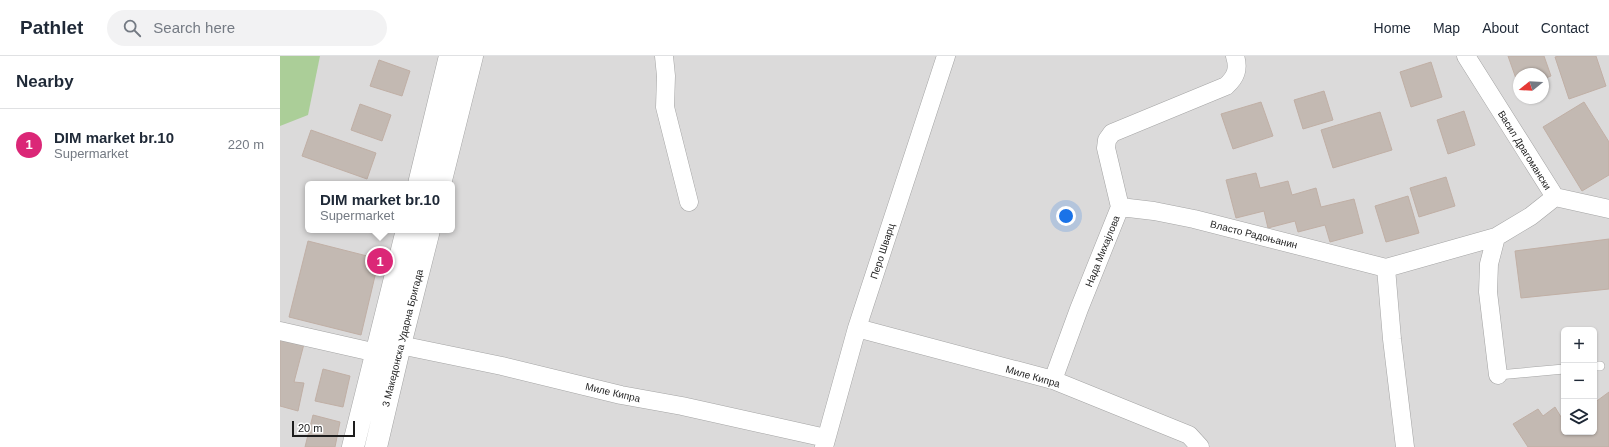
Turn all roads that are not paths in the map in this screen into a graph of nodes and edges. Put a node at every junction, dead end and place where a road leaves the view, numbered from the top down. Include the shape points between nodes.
1 (450, 56) edge
2 (472, 56) edge
3 (664, 56) edge
4 (946, 56) edge
5 (1235, 56) edge
6 (1466, 56) edge
7 (420, 181) edge
8 (441, 181) edge
9 (1555, 197) junction
10 (689, 202) dead end
11 (1120, 207) junction
12 (1609, 209) edge
13 (406, 233) edge
14 (428, 233) edge
15 (1496, 237) junction
16 (1386, 268) junction
17 (857, 328) junction
18 (280, 331) edge
19 (400, 345) junction
20 (377, 353) junction
21 (1561, 369) edge
22 (1498, 375) joint
23 (1053, 380) junction
24 (825, 442) edge
25 (353, 447) edge
26 (376, 447) edge
27 (1200, 447) edge
28 (1405, 447) edge

1 - 7 street
2 - 8 street
3 - 10 street via 665,107
4 - 17 street, Перо Шварц
5 - 11 street, Нада Михајлова via 1238,67 1233,80 1226,86 1112,133 1107,140 1106,148
6 - 9 street, Васил Драгомански
9 - 12 street, Васил Драгомански
9 - 15 street via 1531,216
11 - 16 street, Власто Радоњанин via 1194,219
11 - 23 street, Нада Михајлова
13 - 20 street, 3 Македонска Ударна Бригада
14 - 19 street, 3 Македонска Ударна Бригада
15 - 16 street
15 - 22 street via 1489,264 1488,292
16 - 28 street
17 - 23 street, Миле Кипра
17 - 24 street, Перо Шварц
18 - 20 street
19 - 24 street, Миле Кипра via 502,366 621,395 682,406
19 - 26 street, 3 Македонска Ударна Бригада
20 - 25 street, 3 Македонска Ударна Бригада
21 - 22 lane
23 - 27 street, Миле Кипра via 1190,435

